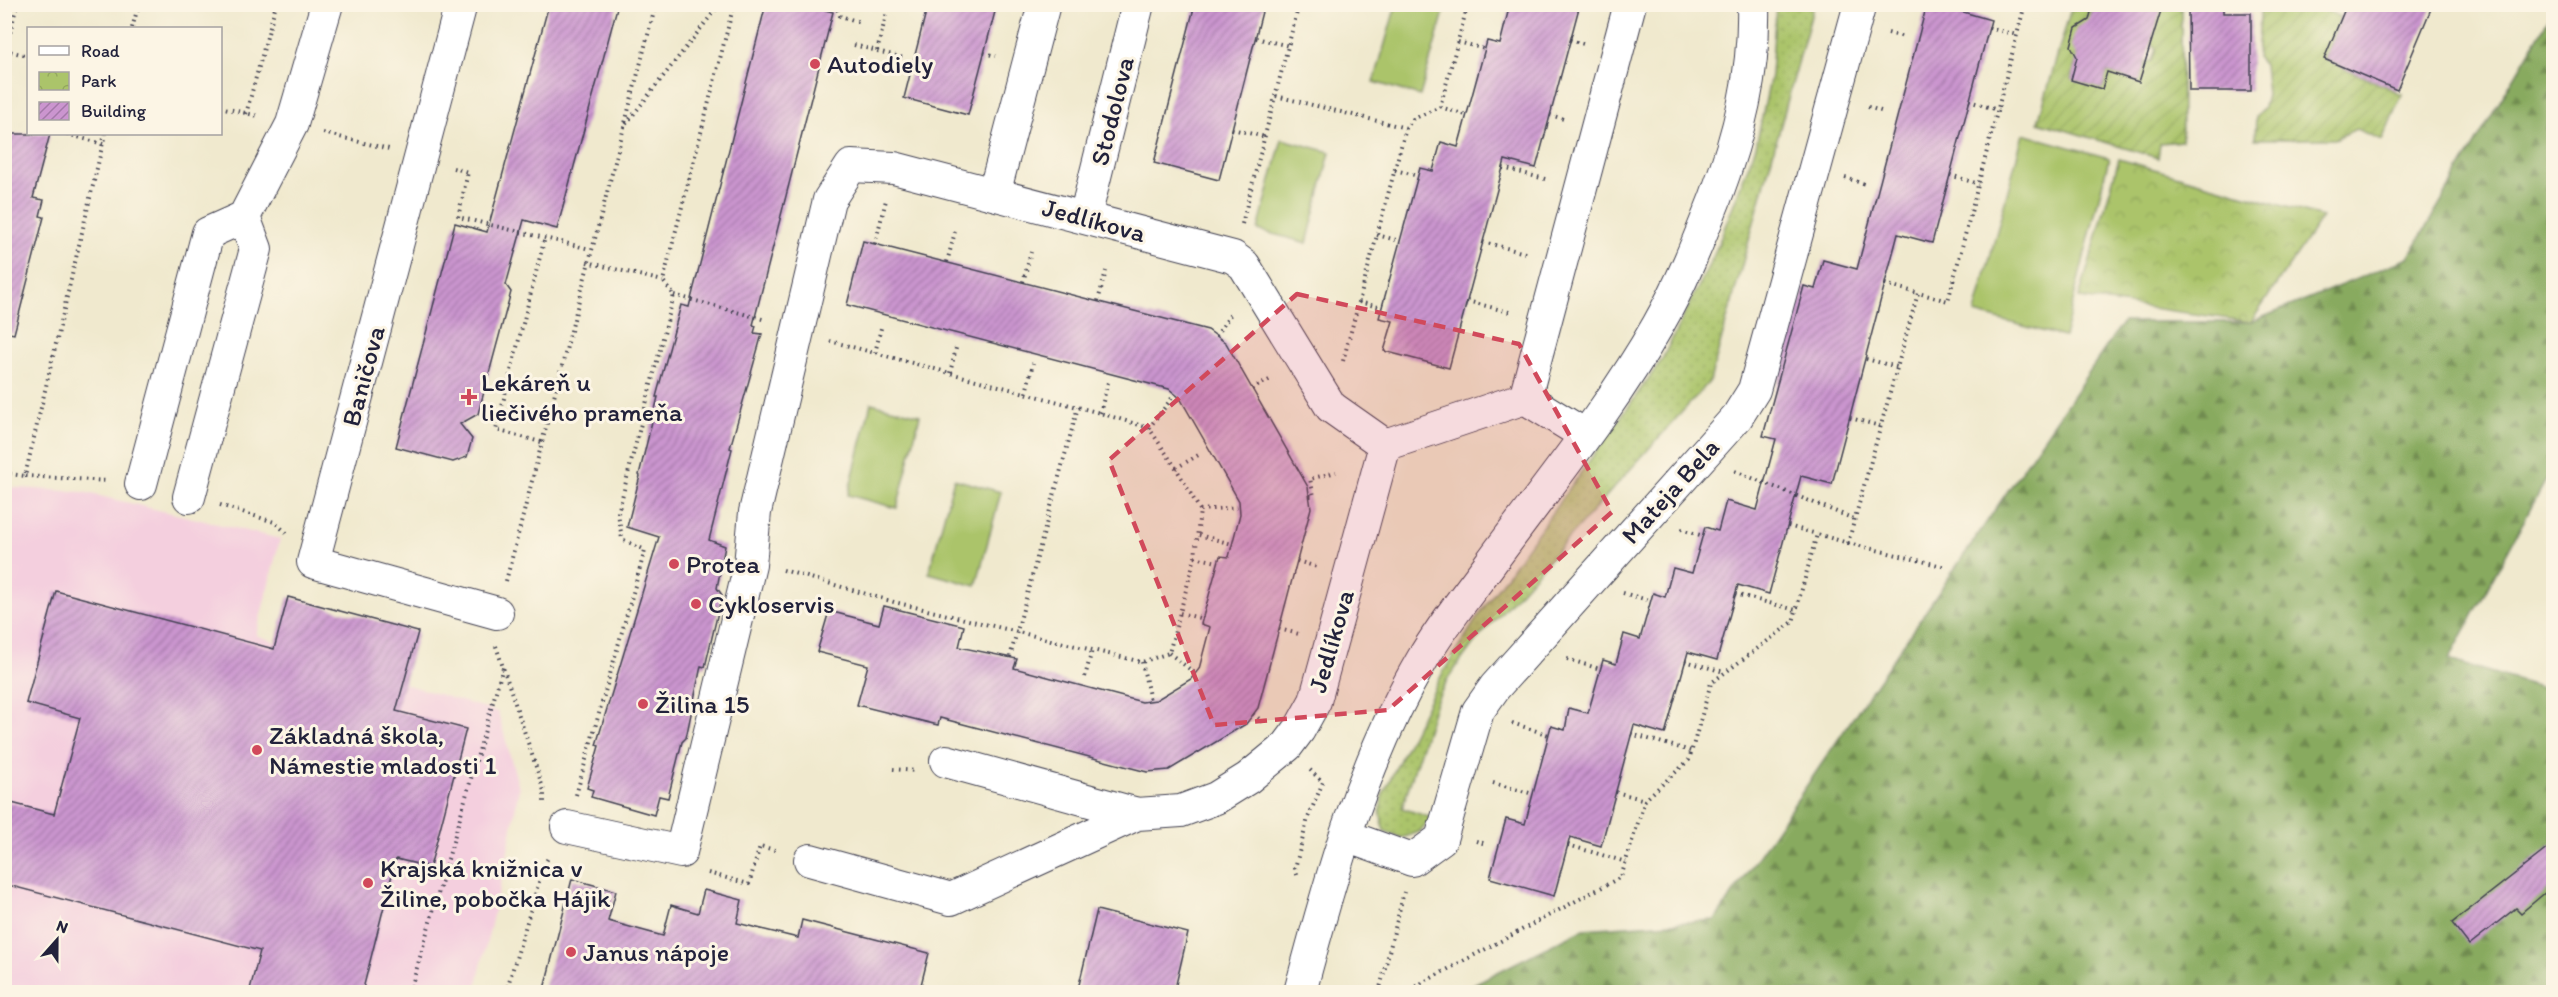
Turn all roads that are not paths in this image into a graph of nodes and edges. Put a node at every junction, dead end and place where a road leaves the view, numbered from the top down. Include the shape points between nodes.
1 (327, 4) edge
2 (461, 4) edge
3 (1044, 4) edge
4 (1138, 4) edge
5 (1630, 4) edge
6 (1753, 4) edge
7 (1860, 4) edge
8 (994, 194) junction
9 (244, 217) junction
10 (1085, 217) junction
11 (1525, 398) junction
12 (1585, 435) junction
13 (1384, 445) junction
14 (141, 484) dead end
15 (189, 497) dead end
16 (497, 613) road end
17 (946, 761) dead end
18 (1137, 814) junction
19 (555, 820) road end
20 (1346, 836) junction
21 (810, 860) dead end
22 (1300, 993) edge

1 - 9 street via 292,124
2 - 16 street, Baničova via 313,562
3 - 8 street
4 - 10 street, Stodolova
5 - 11 street
6 - 12 street via 1747,90 1737,136 1694,252 1659,325
7 - 20 street, Mateja Bela via 1754,390 1737,417 1495,687 1478,711 1441,839 1412,860
8 - 10 street, Jedlíkova
8 - 19 street, Jedlíkova via 894,168 851,166 829,200 755,512 750,565 681,852
9 - 14 street via 208,233
9 - 15 street via 256,249
10 - 13 street, Jedlíkova via 1233,257 1244,265 1331,408
11 - 12 street
11 - 13 street
12 - 20 street via 1423,658 1371,766
13 - 18 street, Jedlíkova via 1315,701 1299,730 1287,746 1248,778 1216,798 1181,812
17 - 18 street, Jedlíkova
18 - 21 street via 951,899
20 - 22 street

